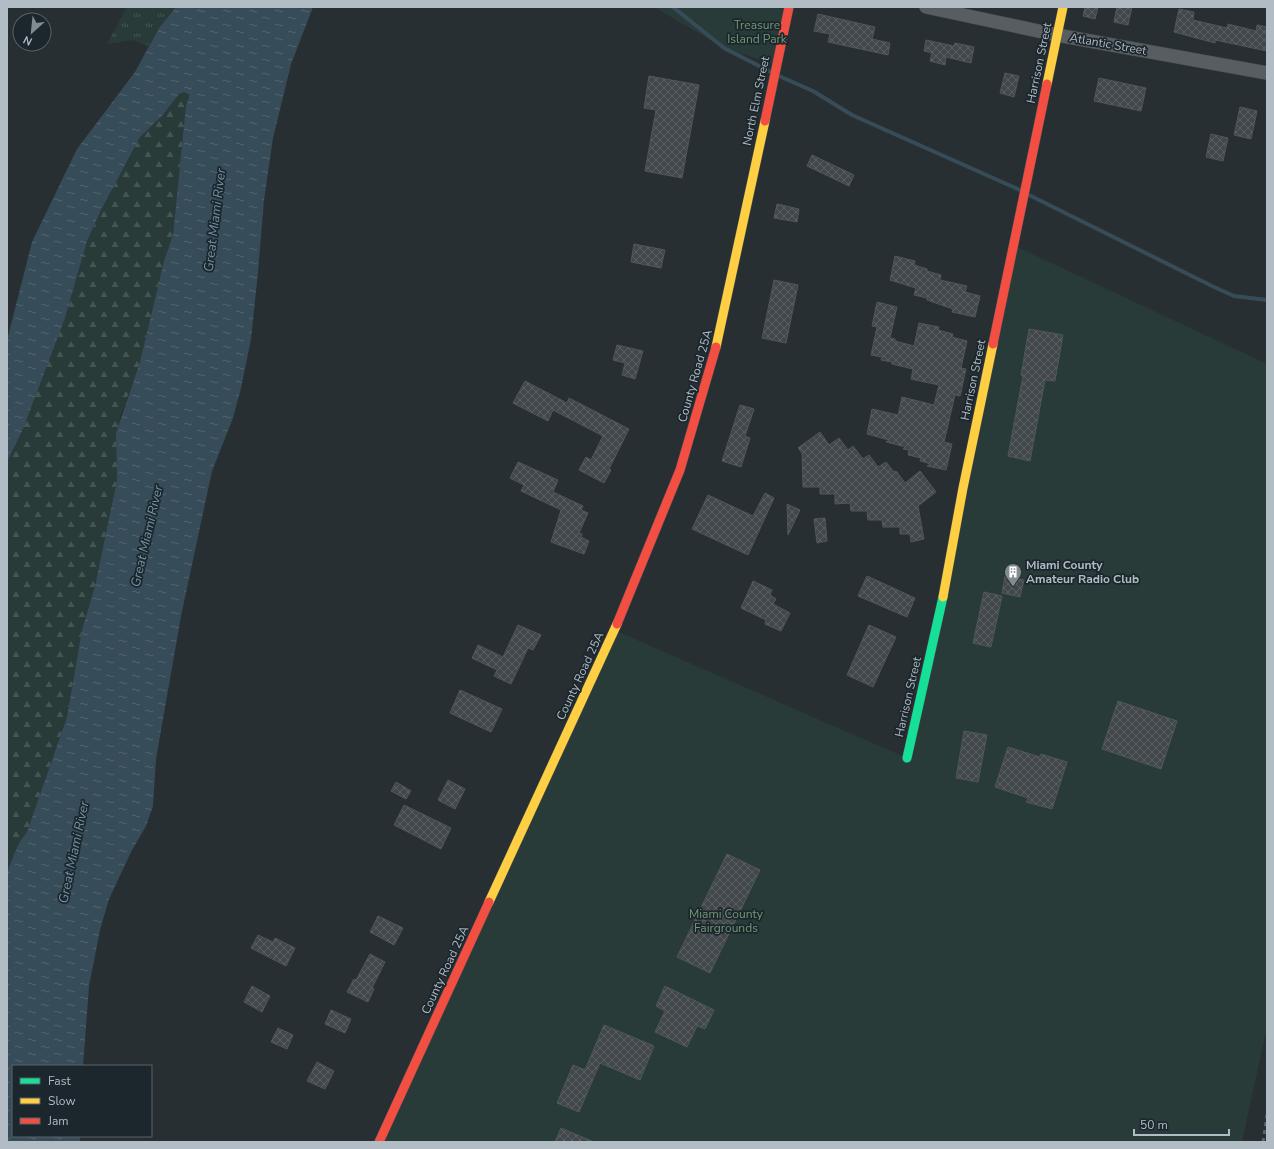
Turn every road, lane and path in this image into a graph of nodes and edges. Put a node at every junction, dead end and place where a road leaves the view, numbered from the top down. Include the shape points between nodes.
1 (789, 7) edge
2 (926, 7) edge
3 (1063, 7) edge
4 (1057, 35) junction
5 (1267, 73) edge
6 (748, 200) joint
7 (907, 758) dead end
8 (379, 1142) edge

1 - 6 main road, North Elm Street
2 - 4 street, Atlantic Street
3 - 4 main road, Harrison Street
4 - 5 street, Atlantic Street
4 - 7 main road, Harrison Street via 963,488 950,571
6 - 8 main road, County Road 25A via 719,338 680,470 614,630

